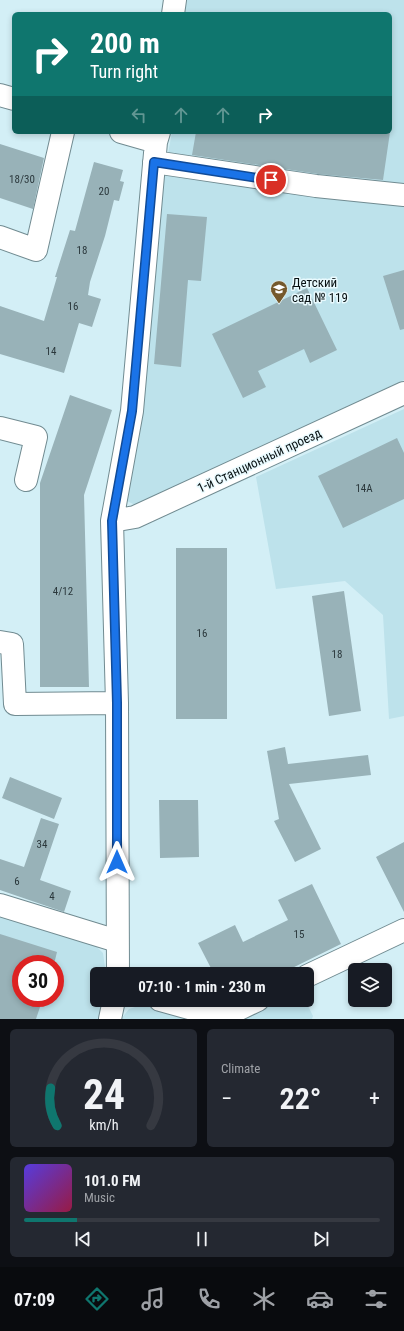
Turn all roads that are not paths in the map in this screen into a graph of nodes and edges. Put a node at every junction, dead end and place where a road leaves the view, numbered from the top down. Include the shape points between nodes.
1 (175, 0) edge
2 (173, 12) edge
3 (0, 95) edge
4 (12, 98) edge
5 (63, 134) edge
6 (127, 134) edge
7 (157, 145) edge
8 (404, 195) edge
9 (0, 237) edge
10 (404, 393) edge
11 (0, 429) edge
12 (26, 480) dead end
13 (112, 521) junction
14 (0, 642) edge
15 (117, 703) junction
16 (0, 905) edge
17 (404, 930) edge
18 (117, 941) junction
19 (118, 967) edge
20 (314, 973) edge
21 (113, 1007) edge
22 (186, 1007) edge
23 (243, 1007) edge
24 (110, 1019) edge

1 - 2 street
3 - 4 street
5 - 9 street via 36,250
6 - 7 street
7 - 8 street via 316,186
7 - 13 street via 132,411
10 - 13 street, 1-й Станционный проезд via 134,517
11 - 12 street via 36,437
13 - 15 street
14 - 15 street via 12,644 15,704
15 - 18 street
16 - 18 street
17 - 20 street
18 - 19 street
21 - 24 street
22 - 23 street via 211,1014

